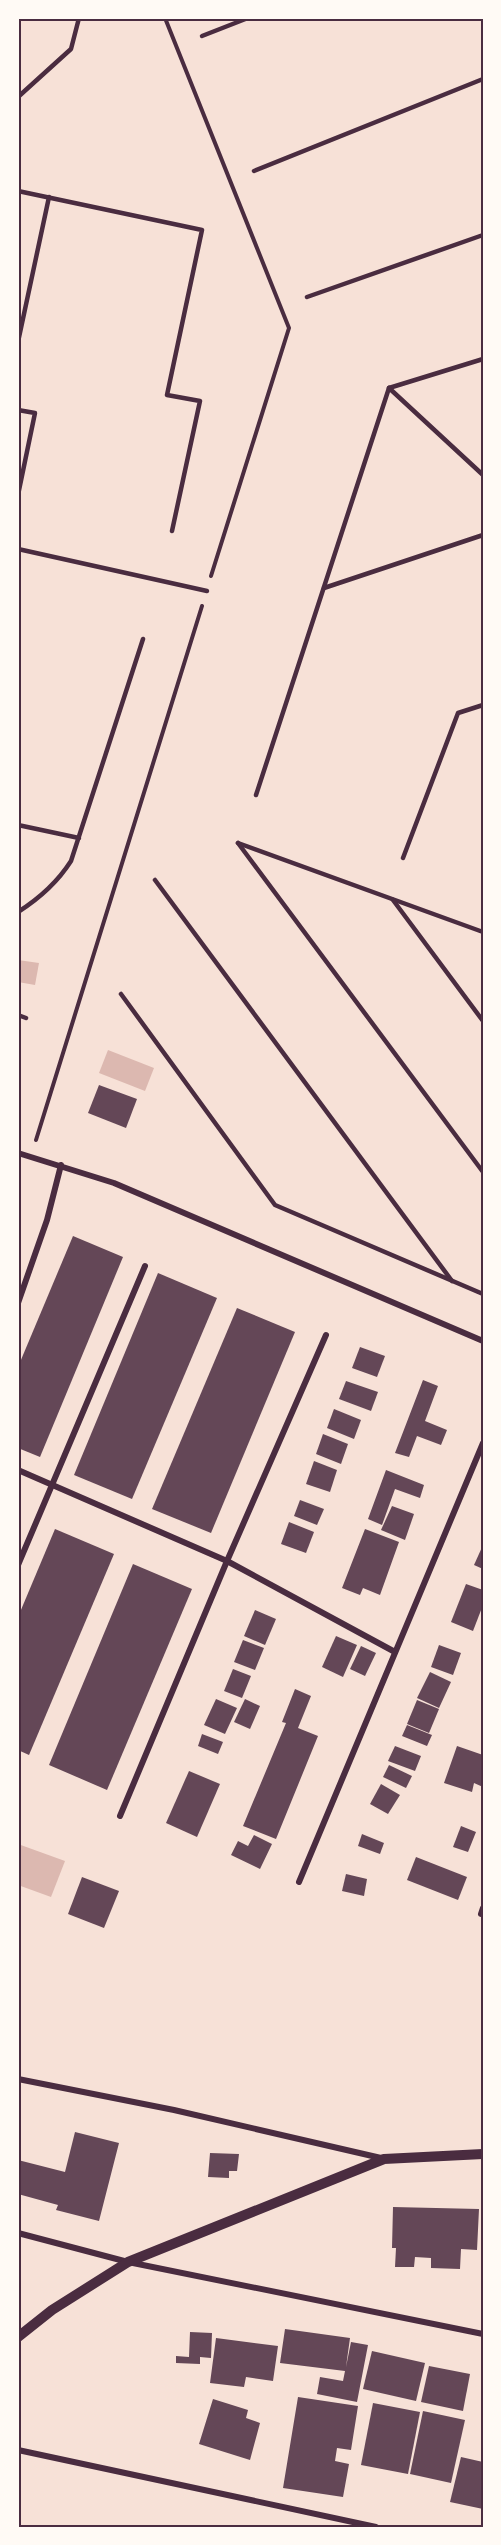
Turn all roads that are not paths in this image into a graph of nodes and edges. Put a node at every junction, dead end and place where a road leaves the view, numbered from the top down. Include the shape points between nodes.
1 (79, 18) edge
2 (248, 18) edge
3 (202, 36) dead end
4 (483, 79) edge
5 (18, 97) edge
6 (254, 171) dead end
7 (18, 191) edge
8 (49, 197) junction
9 (483, 235) edge
10 (307, 297) dead end
11 (18, 342) edge
12 (483, 359) edge
13 (389, 388) junction
14 (18, 410) edge
15 (483, 475) edge
16 (18, 495) edge
17 (172, 531) dead end
18 (483, 536) edge
19 (18, 549) edge
20 (324, 588) junction
21 (207, 591) dead end
22 (143, 639) dead end
23 (483, 705) edge
24 (256, 795) dead end
25 (18, 825) edge
26 (79, 838) junction
27 (403, 858) dead end
28 (155, 880) dead end
29 (392, 898) junction
30 (18, 912) edge
31 (483, 932) edge
32 (121, 994) dead end
33 (18, 1015) edge
34 (26, 1018) dead end
35 (483, 1021) edge
36 (18, 1153) edge
37 (61, 1165) junction
38 (483, 1172) edge
39 (145, 1266) dead end
40 (452, 1281) junction
41 (483, 1294) edge
42 (18, 1303) edge
43 (326, 1335) dead end
44 (483, 1341) edge
45 (483, 1443) edge
46 (18, 1470) edge
47 (53, 1486) junction
48 (227, 1561) junction
49 (18, 1565) edge
50 (395, 1652) junction
51 (120, 1816) dead end
52 (299, 1882) dead end
53 (18, 2079) edge
54 (483, 2154) edge
55 (384, 2159) junction
56 (18, 2233) edge
57 (128, 2262) junction
58 (483, 2334) edge
59 (18, 2337) edge
60 (18, 2450) edge
61 (376, 2527) edge

1 - 5 lane via 70,49
2 - 3 lane
4 - 6 lane
7 - 8 lane
8 - 11 lane
8 - 17 lane via 202,230 167,395 200,401
9 - 10 lane
12 - 13 lane
13 - 15 lane
13 - 20 lane
14 - 16 lane via 35,413
18 - 20 lane
19 - 21 lane
20 - 24 lane
22 - 26 lane
23 - 27 lane via 458,713
25 - 26 lane
26 - 30 lane via 60,878
28 - 40 lane
29 - 31 lane
29 - 35 lane
29 - 38 lane via 238,843
32 - 40 lane via 275,1205
33 - 34 lane
36 - 37 street
37 - 42 street
37 - 44 street via 123,1187
39 - 47 street
40 - 41 lane
43 - 48 street
45 - 50 street
46 - 47 street
47 - 48 street
47 - 49 street
48 - 50 street
48 - 51 street
50 - 52 street
53 - 55 street via 174,2110
54 - 55 street
55 - 57 street
56 - 57 street
57 - 58 street
57 - 59 street via 52,2310
60 - 61 street

